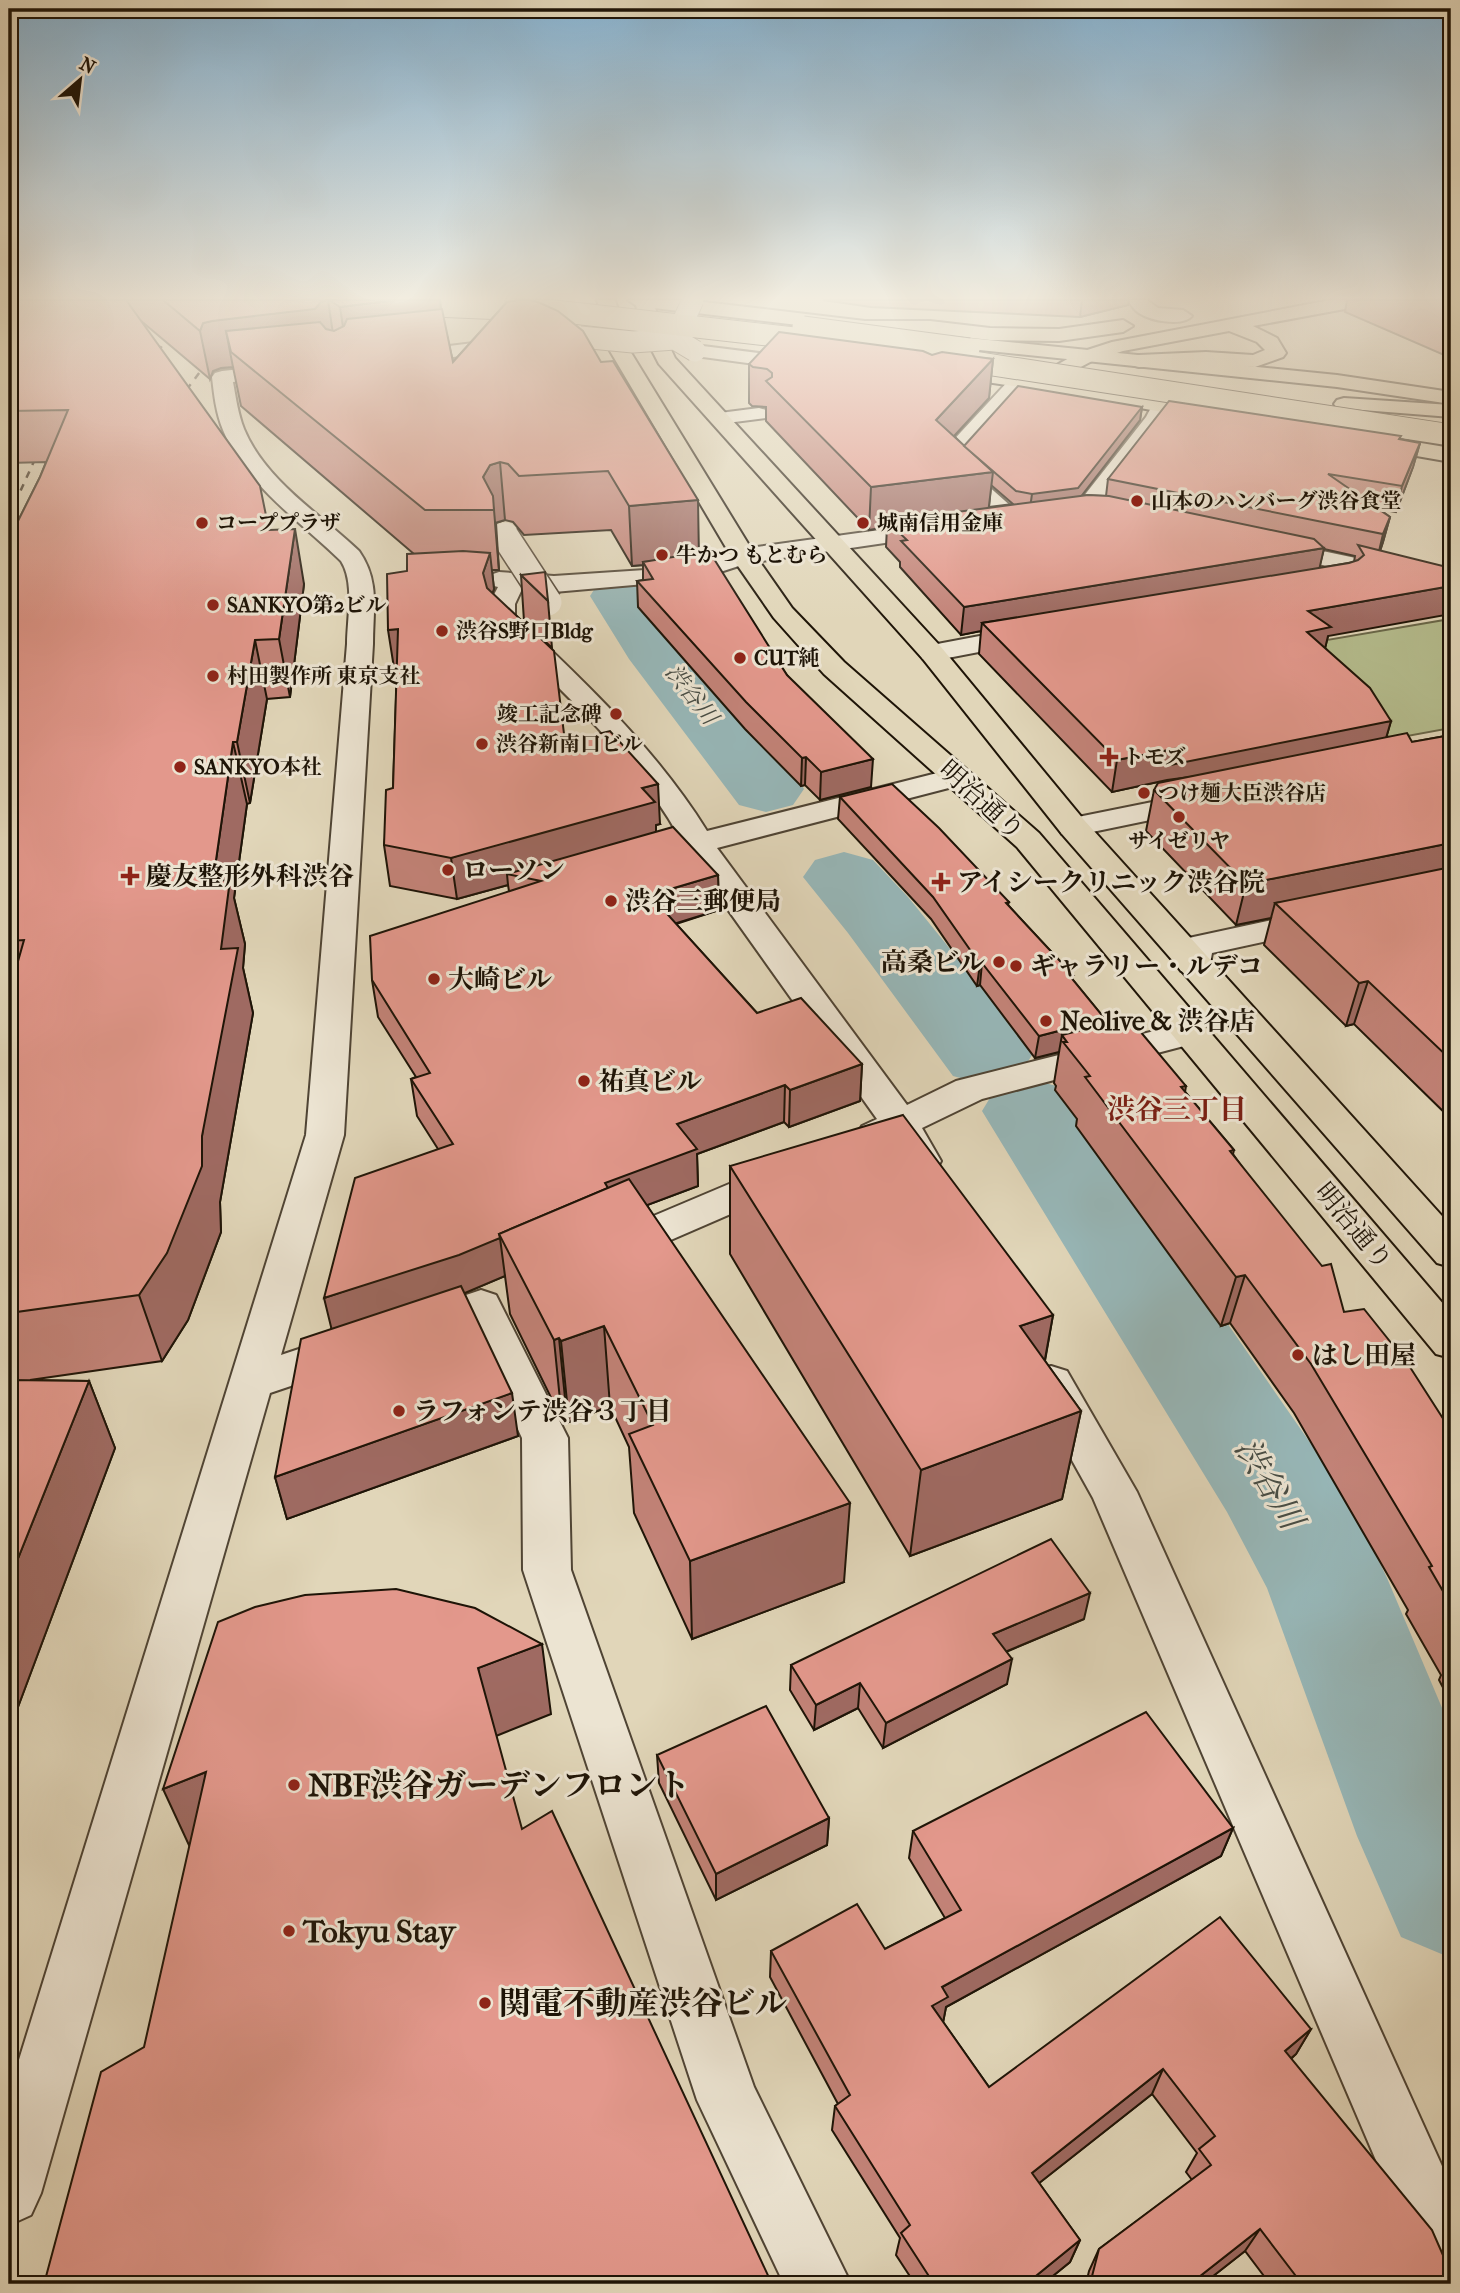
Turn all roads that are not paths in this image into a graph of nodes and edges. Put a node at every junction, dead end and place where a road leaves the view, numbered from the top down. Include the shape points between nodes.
1 (227, 407) edge
2 (654, 407) edge
3 (709, 407) edge
4 (995, 407) edge
5 (1161, 407) edge
6 (1167, 407) edge
7 (1243, 407) edge
8 (1273, 407) edge
9 (1363, 407) edge
10 (1390, 407) edge
11 (1451, 411) edge
12 (759, 414) edge
13 (719, 418) junction
14 (1451, 421) edge
15 (1451, 435) edge
16 (1451, 443) edge
17 (1451, 455) edge
18 (1025, 517) junction
19 (984, 523) edge
20 (956, 527) edge
21 (505, 536) dead end
22 (1250, 542) edge
23 (831, 544) junction
24 (743, 556) junction
25 (1316, 556) junction
26 (479, 579) edge
27 (514, 581) junction
28 (1327, 584) edge
29 (1451, 585) edge
30 (548, 602) edge
31 (1053, 630) edge
32 (932, 653) junction
33 (957, 777) junction
34 (1235, 794) edge
35 (1073, 827) junction
36 (699, 842) junction
37 (645, 858) edge
38 (1345, 915) edge
39 (1193, 964) junction
40 (1190, 1034) junction
41 (901, 1124) junction
42 (942, 1195) edge
43 (1451, 1252) edge
44 (583, 1262) edge
45 (481, 1304) dead end
46 (379, 1339) edge
47 (1451, 1342) edge
48 (1031, 1350) edge
49 (250, 1382) junction
50 (9, 2193) edge
51 (1451, 2259) edge
52 (818, 2284) edge

1 - 49 street via 236,434 259,470 374,582 360,644 354,942 338,975 325,1135
2 - 24 main road, 明治通り
3 - 13 main road, 明治通り
4 - 18 street via 946,460 1006,514
5 - 18 street via 1077,512
6 - 17 main road
7 - 16 main road, bridge
8 - 15 main road, bridge
9 - 14 main road
10 - 11 main road
12 - 13 street
13 - 23 main road, 明治通り
18 - 19 street
20 - 23 street
21 - 30 street, bridge
22 - 25 street
23 - 24 street
23 - 32 main road, 明治通り
24 - 27 street via 711,568 645,577 572,583
24 - 33 main road, 明治通り via 783,613 834,668
25 - 28 street via 1341,582
25 - 29 street
26 - 27 street
27 - 36 street via 502,604 502,618 594,707
31 - 32 street
32 - 35 main road, 明治通り
33 - 36 street
33 - 40 main road, 明治通り via 1028,840
34 - 35 street
35 - 39 main road, 明治通り
36 - 37 street
36 - 41 street via 789,974
38 - 39 street via 1196,946
39 - 43 main road, 明治通り
40 - 41 street via 961,1094
40 - 47 main road, 明治通り
41 - 42 street
41 - 44 street
45 - 52 street via 545,1438 547,1570 728,2100
46 - 49 street
48 - 51 street via 1114,1492
49 - 50 street

